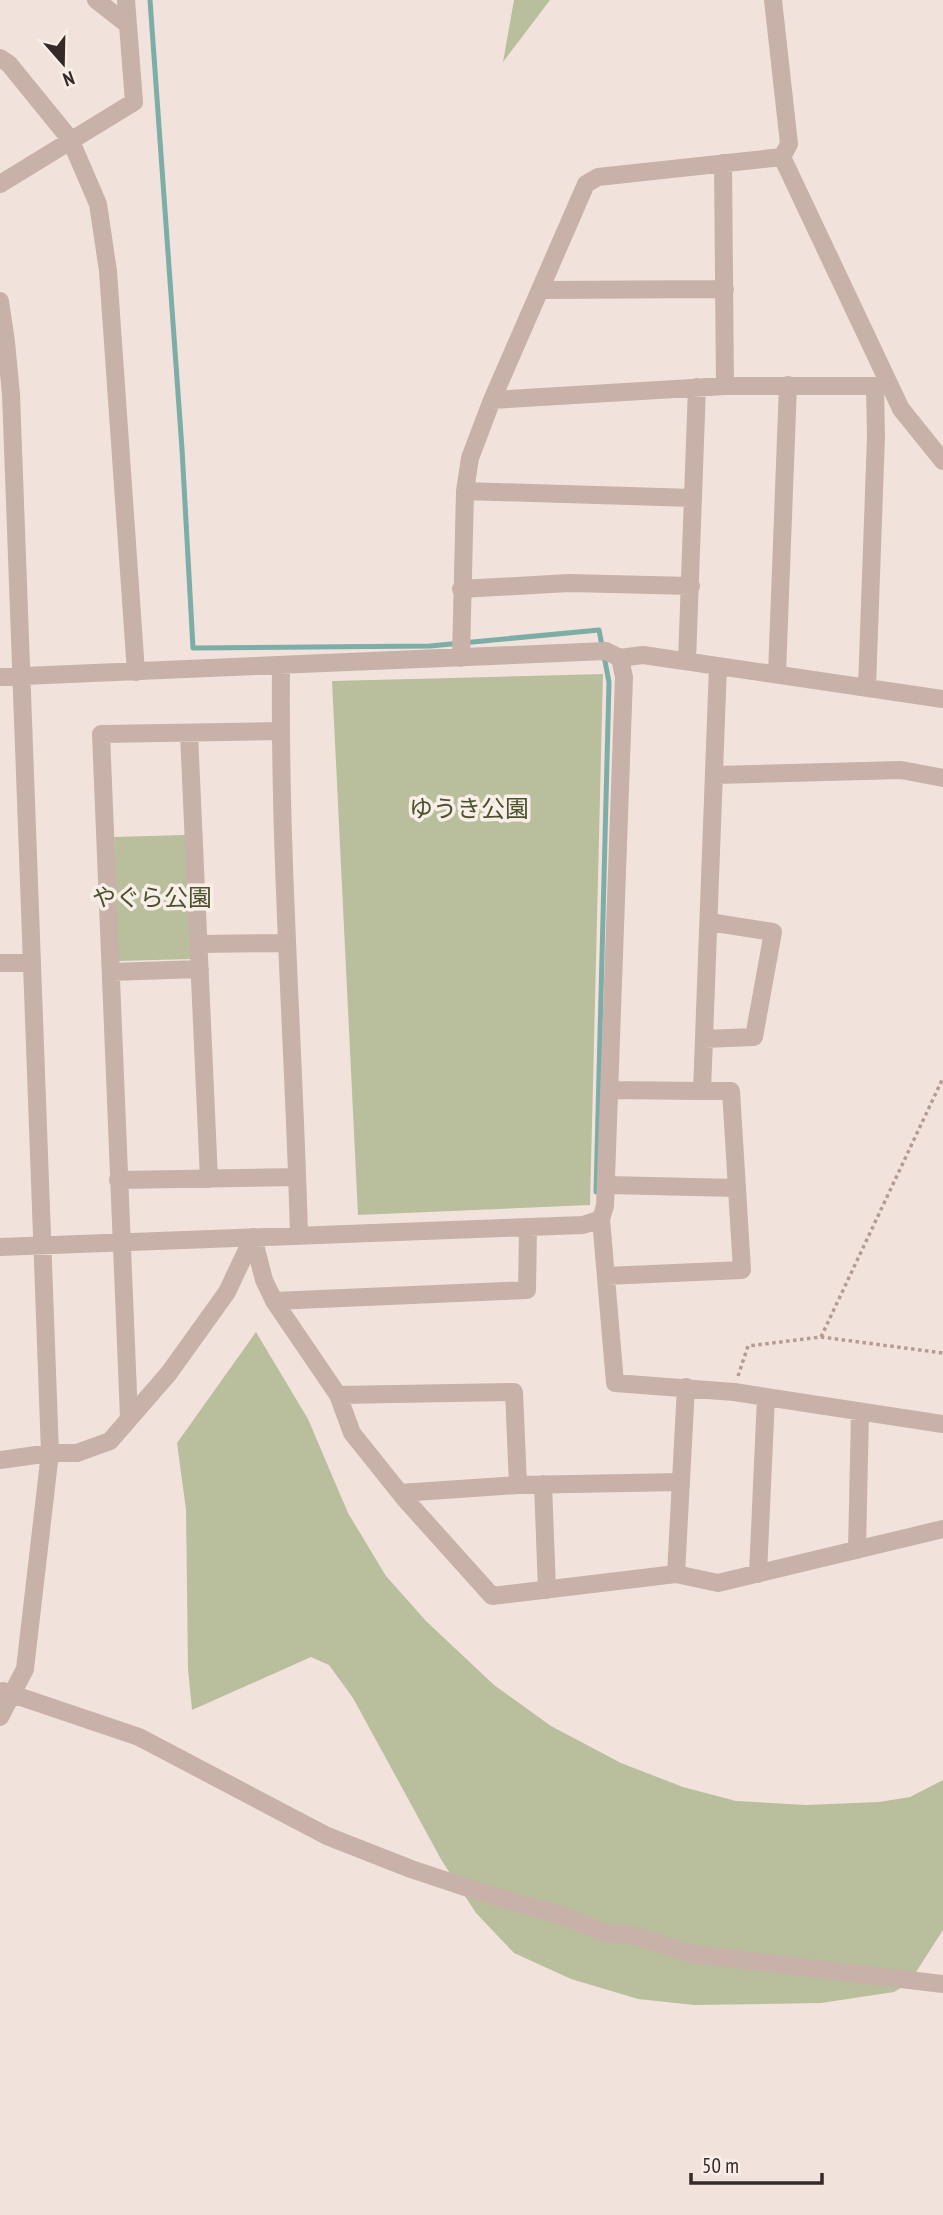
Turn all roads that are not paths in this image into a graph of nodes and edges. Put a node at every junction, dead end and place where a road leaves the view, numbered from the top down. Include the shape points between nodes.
1 (96, 0) edge
2 (126, 0) edge
3 (773, 0) edge
4 (128, 25) junction
5 (0, 58) edge
6 (70, 139) junction
7 (782, 157) junction
8 (723, 163) junction
9 (0, 184) edge
10 (725, 289) junction
11 (540, 290) junction
12 (0, 301) edge
13 (3, 342) edge
14 (788, 385) junction
15 (725, 386) junction
16 (882, 386) junction
17 (697, 387) junction
18 (492, 400) junction
19 (943, 461) edge
20 (465, 491) junction
21 (693, 498) junction
22 (691, 586) junction
23 (461, 590) junction
24 (461, 658) junction
25 (620, 658) junction
26 (687, 661) junction
27 (281, 666) junction
28 (718, 666) junction
29 (136, 672) junction
30 (777, 674) junction
31 (21, 676) junction
32 (0, 677) edge
33 (867, 688) junction
34 (943, 699) edge
35 (280, 731) junction
36 (189, 734) junction
37 (715, 775) junction
38 (943, 778) edge
39 (709, 922) junction
40 (286, 943) junction
41 (199, 944) junction
42 (31, 963) junction
43 (0, 964) edge
44 (200, 969) junction
45 (111, 972) junction
46 (704, 1039) junction
47 (610, 1090) junction
48 (702, 1091) junction
49 (297, 1177) junction
50 (209, 1178) junction
51 (118, 1180) junction
52 (606, 1185) junction
53 (737, 1188) junction
54 (601, 1219) junction
55 (528, 1227) junction
56 (299, 1236) junction
57 (253, 1237) junction
58 (121, 1241) junction
59 (44, 1245) junction
60 (0, 1247) edge
61 (606, 1276) junction
62 (274, 1301) junction
63 (686, 1387) junction
64 (338, 1395) junction
65 (766, 1397) junction
66 (860, 1412) junction
67 (130, 1418) junction
68 (943, 1424) edge
69 (50, 1453) junction
70 (0, 1460) edge
71 (681, 1482) junction
72 (543, 1484) junction
73 (518, 1485) junction
74 (400, 1493) junction
75 (943, 1529) edge
76 (857, 1550) junction
77 (676, 1574) junction
78 (758, 1574) junction
79 (547, 1590) junction
80 (6, 1691) edge
81 (0, 1717) edge
82 (943, 1984) edge

1 - 4 street
2 - 4 street
3 - 7 street via 789,144
4 - 6 street via 134,102
5 - 6 street
6 - 9 street
6 - 29 street via 98,204 108,271
7 - 8 street
7 - 16 street
8 - 10 street
8 - 11 street via 598,177 586,184
10 - 11 street
10 - 15 street
11 - 18 street
12 - 13 street
13 - 31 street
14 - 15 street
14 - 16 street
14 - 30 street
15 - 17 street
16 - 19 street
16 - 33 street
17 - 18 street
17 - 21 street
18 - 20 street via 470,457
20 - 21 street
20 - 23 street
21 - 22 street
22 - 23 street via 569,583
22 - 26 street
23 - 24 street
24 - 25 street via 607,652
24 - 27 street
25 - 26 street via 643,655
25 - 47 street via 624,677
26 - 28 street
27 - 29 street
27 - 35 street
28 - 30 street
28 - 37 street
29 - 31 street
30 - 33 street
31 - 32 street
31 - 42 street
33 - 34 street
35 - 36 street
35 - 40 street
36 - 41 street
36 - 45 street via 100,734
37 - 38 street via 901,770
37 - 39 street
39 - 46 street
39 - 46 street via 773,932 754,1037
40 - 41 street
40 - 49 street
41 - 44 street
42 - 43 street
42 - 59 street
44 - 45 street
44 - 50 street
45 - 51 street
46 - 48 street
47 - 48 street
47 - 52 street
48 - 53 street via 731,1091
49 - 50 street
49 - 56 street
50 - 51 street
51 - 58 street
52 - 53 street
52 - 54 street
53 - 61 street via 742,1270
54 - 55 street via 583,1225
54 - 61 street
55 - 56 street
55 - 62 street via 527,1290
56 - 57 street
57 - 58 street
57 - 62 street
57 - 67 street via 227,1293
58 - 59 street
58 - 67 street
59 - 60 street
59 - 69 street
61 - 63 street via 615,1383
62 - 64 street
63 - 65 street
63 - 71 street
64 - 73 street via 514,1392
64 - 74 street via 352,1433
65 - 66 street
65 - 78 street
66 - 68 street
66 - 76 street
67 - 69 street via 110,1441 77,1453
69 - 70 street
69 - 80 street via 25,1669
71 - 72 street
71 - 77 street
72 - 73 street
72 - 79 street
73 - 74 street
74 - 79 street via 492,1596
75 - 76 street
76 - 78 street
77 - 78 street via 718,1583
77 - 79 street
80 - 81 street
80 - 82 street via 139,1737 327,1836 605,1933 633,1934 692,1954

